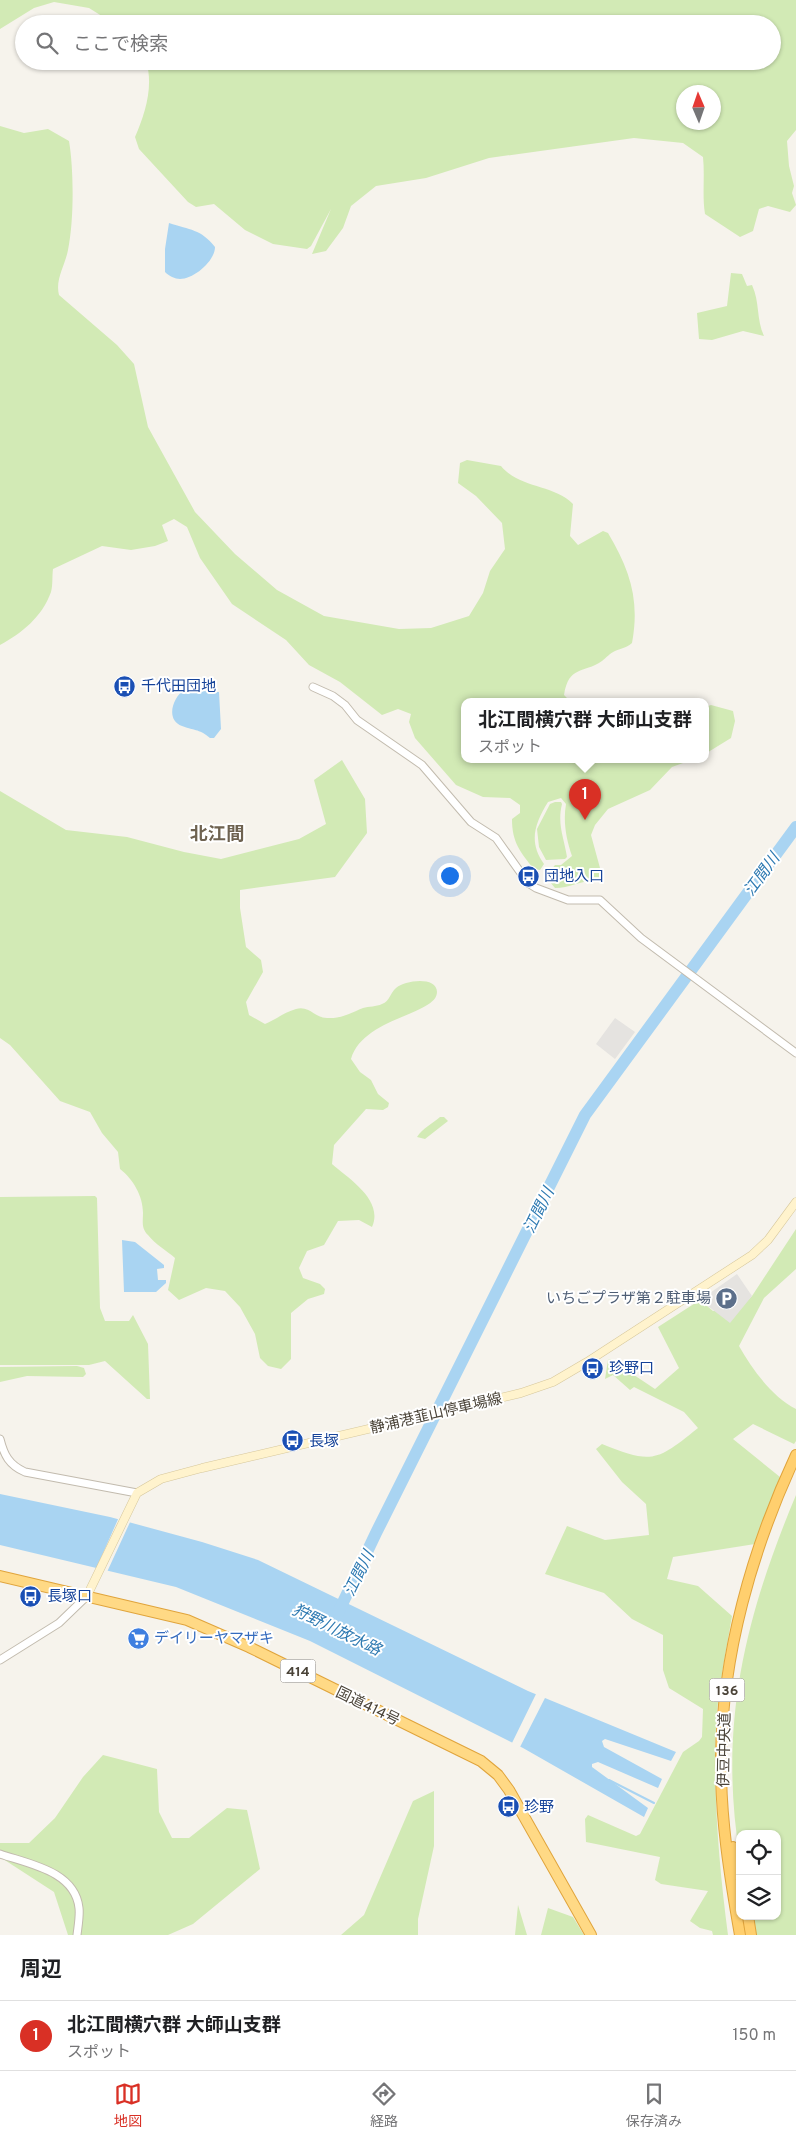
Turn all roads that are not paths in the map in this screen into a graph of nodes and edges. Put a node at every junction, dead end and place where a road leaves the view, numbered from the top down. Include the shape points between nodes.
1 (314, 687) dead end
2 (796, 1053) edge
3 (796, 1202) edge
4 (0, 1439) edge
5 (796, 1455) edge
6 (796, 1465) edge
7 (137, 1493) junction
8 (0, 1576) edge
9 (87, 1596) junction
10 (0, 1660) edge
11 (728, 1837) junction
12 (0, 1854) edge
13 (740, 1875) edge
14 (736, 1884) edge
15 (741, 1920) edge
16 (749, 1920) edge
17 (77, 1935) edge
18 (591, 1935) edge
19 (734, 1935) edge
20 (742, 1935) edge
21 (751, 1935) edge

1 - 2 street via 333,696 358,720 422,765 472,822 496,838 528,882 568,900 600,900 641,938
3 - 7 main road, 静浦港韮山停車場線 via 768,1240 752,1255 553,1382 522,1393 194,1470 161,1479
4 - 7 street via 8,1460 25,1472
5 - 11 highway, 伊豆中央道 / 136 via 772,1509 737,1625 722,1735 721,1778
6 - 11 highway, 伊豆中央道 / 136 via 762,1552 739,1636 726,1735
7 - 9 main road
8 - 9 highway, 国道414号 / 414
9 - 10 street via 59,1623
9 - 18 highway, 国道414号 / 414 via 198,1624 481,1760 509,1790
11 - 13 highway
11 - 14 highway, 伊豆中央道 / 136
11 - 19 highway via 726,1856
11 - 20 highway, 伊豆中央道 / 136
12 - 17 street via 44,1869 70,1886 80,1910
15 - 20 highway, 伊豆中央道 / 136
16 - 21 highway

